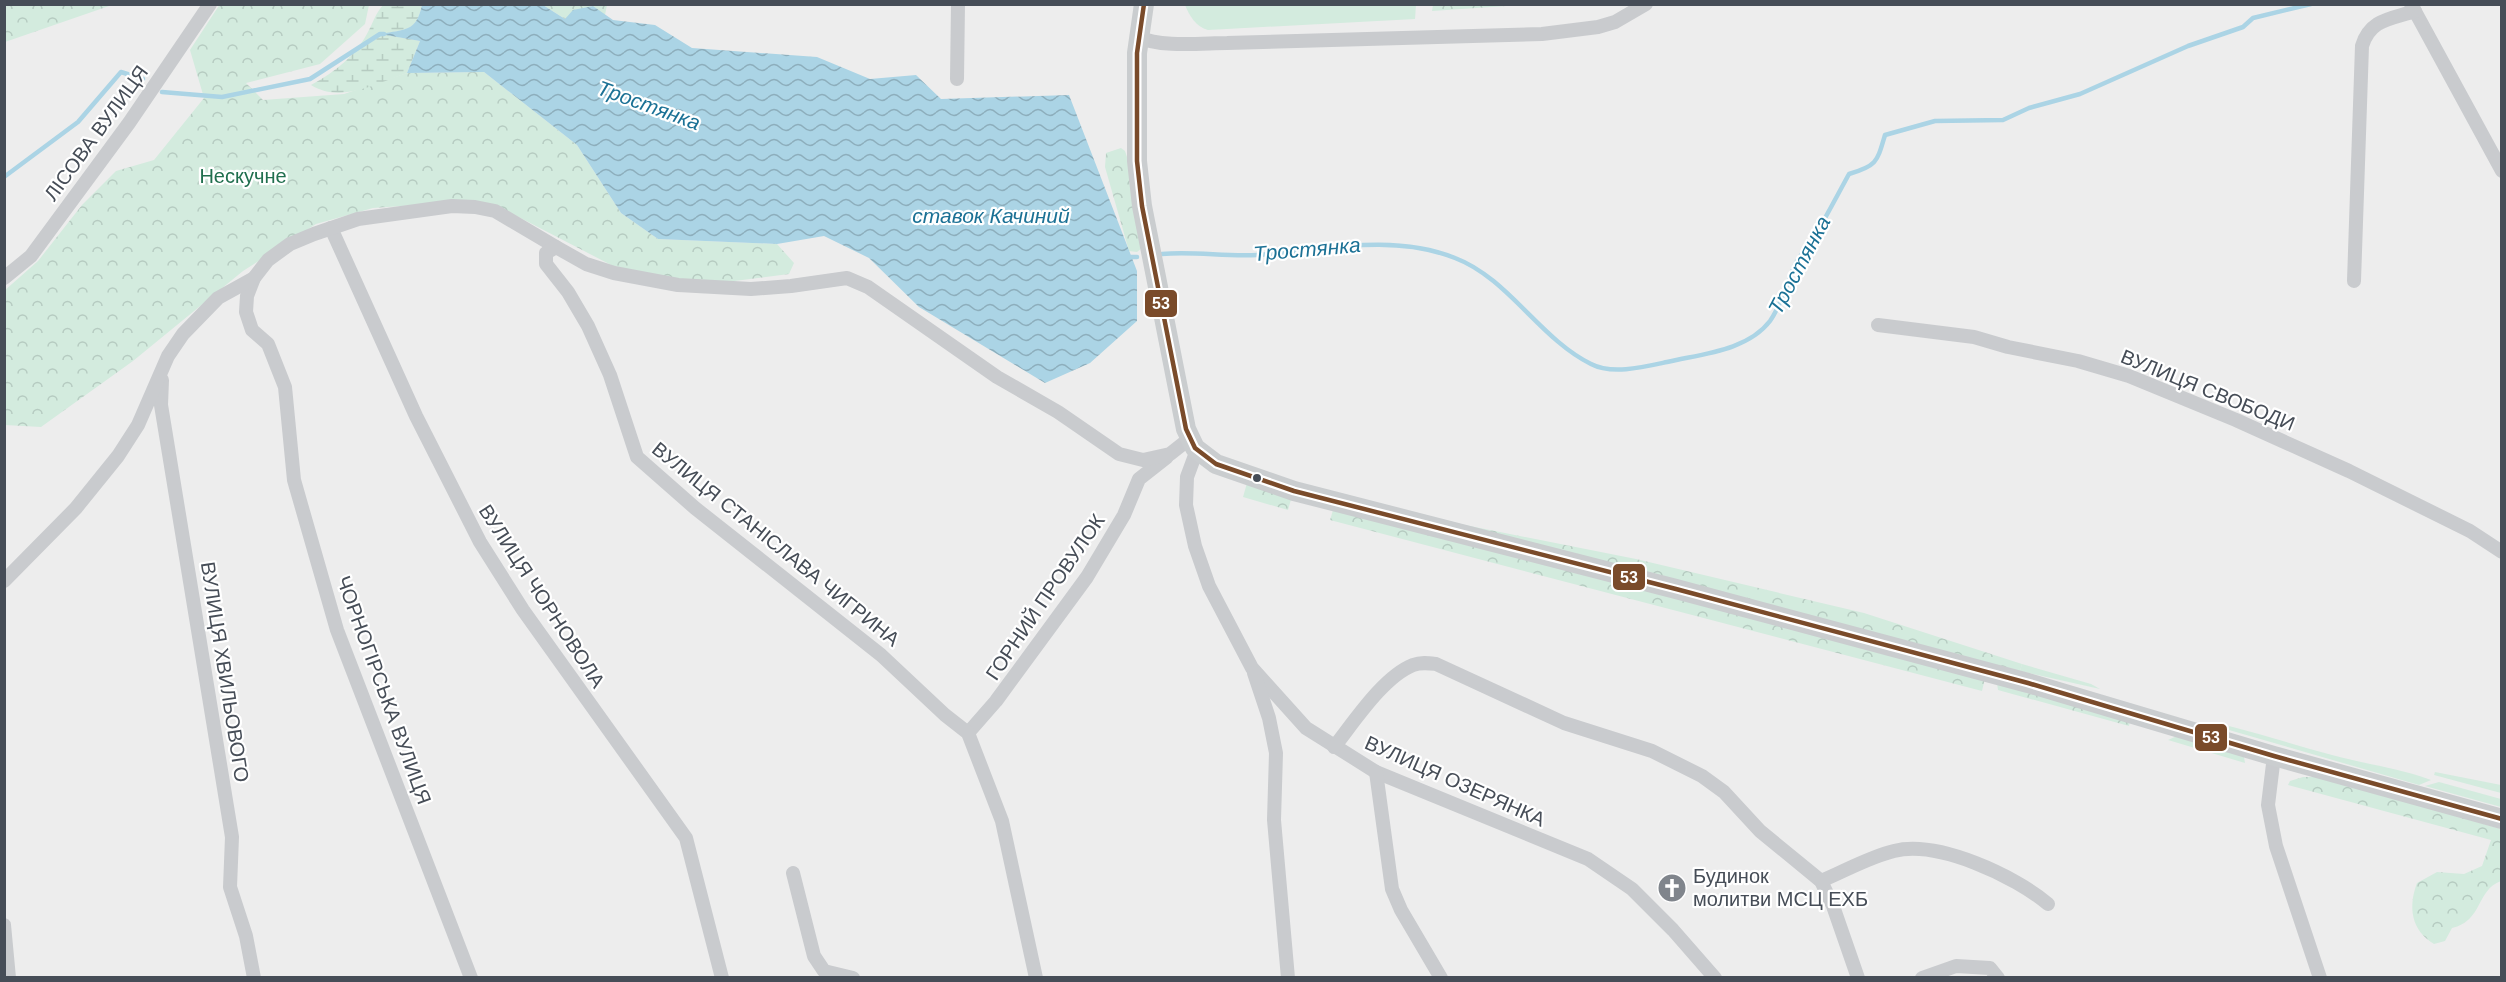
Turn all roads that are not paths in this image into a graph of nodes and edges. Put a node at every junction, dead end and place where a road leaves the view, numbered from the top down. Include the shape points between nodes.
1 (210, 4) edge
2 (958, 4) edge
3 (1646, 4) edge
4 (1143, 7) edge
5 (2413, 8) edge
6 (1139, 37) junction
7 (957, 79) dead end
8 (2502, 171) edge
9 (331, 228) junction
10 (556, 247) junction
11 (4, 278) edge
12 (254, 278) junction
13 (2354, 281) dead end
14 (1878, 325) dead end
15 (162, 370) junction
16 (1193, 444) junction
17 (1170, 454) junction
18 (2502, 552) edge
19 (4, 581) edge
20 (1252, 668) junction
21 (968, 733) junction
22 (1334, 747) junction
23 (2274, 756) junction
24 (1376, 772) junction
25 (2502, 819) edge
26 (793, 873) dead end
27 (1821, 881) junction
28 (2048, 904) dead end
29 (4, 925) edge
30 (9, 978) edge
31 (254, 978) edge
32 (471, 978) edge
33 (722, 978) edge
34 (853, 978) edge
35 (1036, 978) edge
36 (1288, 978) edge
37 (1441, 978) edge
38 (1715, 978) edge
39 (1858, 978) edge
40 (1922, 978) edge
41 (1998, 978) edge
42 (2320, 978) edge

1 - 11 street, ЛІСОВА ВУЛИЦЯ via 31,256
2 - 7 street
3 - 6 street via 1598,27 1542,34 1227,43 1175,43
4 - 6 main road
5 - 8 street
5 - 13 street via 2375,25 2366,33 2362,46
6 - 16 main road via 1136,110 1142,206
9 - 10 street via 388,214 475,207 495,211
9 - 12 street via 290,244 268,260
9 - 33 street, ВУЛИЦЯ ЧОРНОВОЛА via 416,416 480,542 568,675 686,838
10 - 17 street via 595,267 678,285 751,289 847,278 868,287 997,377 1119,454 1143,460
10 - 21 street, ВУЛИЦЯ СТАНІСЛАВА ЧИГРИНА via 546,253 546,264 588,326 610,375 636,457 881,655
12 - 15 street via 218,298 183,334
12 - 32 street, ЧОРНОГІРСЬКА ВУЛИЦЯ via 246,312 252,330 267,344 285,387 294,480 337,630
14 - 18 street, ВУЛИЦЯ СВОБОДИ via 1974,337 2129,376 2349,471 2470,531
15 - 19 street via 138,425 102,477
15 - 31 street, ВУЛИЦЯ ХВИЛЬОВОГО via 161,405 232,837 230,887 249,945
16 - 17 street
16 - 20 street, ВУЛИЦЯ ОЗЕРЯНКА via 1186,505 1191,531 1209,586
16 - 23 main road via 1216,464 1294,491 2028,683
17 - 21 street, ГОРНИЙ ПРОВУЛОК via 1139,478 1124,515 1087,577
20 - 22 street, ВУЛИЦЯ ОЗЕРЯНКА via 1306,728
20 - 36 street via 1275,744 1274,831
21 - 35 street via 1002,821
22 - 24 street, ВУЛИЦЯ ОЗЕРЯНКА
22 - 27 street via 1397,673 1414,664 1436,664 1564,723 1683,765 1724,792 1760,831
23 - 25 main road
23 - 42 street via 2268,805 2276,846
24 - 37 street via 1392,889
24 - 38 street, ВУЛИЦЯ ОЗЕРЯНКА via 1588,859 1639,895
26 - 34 street via 814,956 824,971
27 - 28 street via 1894,851 1911,849 1979,864 2015,879
27 - 39 street
29 - 30 street
40 - 41 street via 1956,966 1990,968

